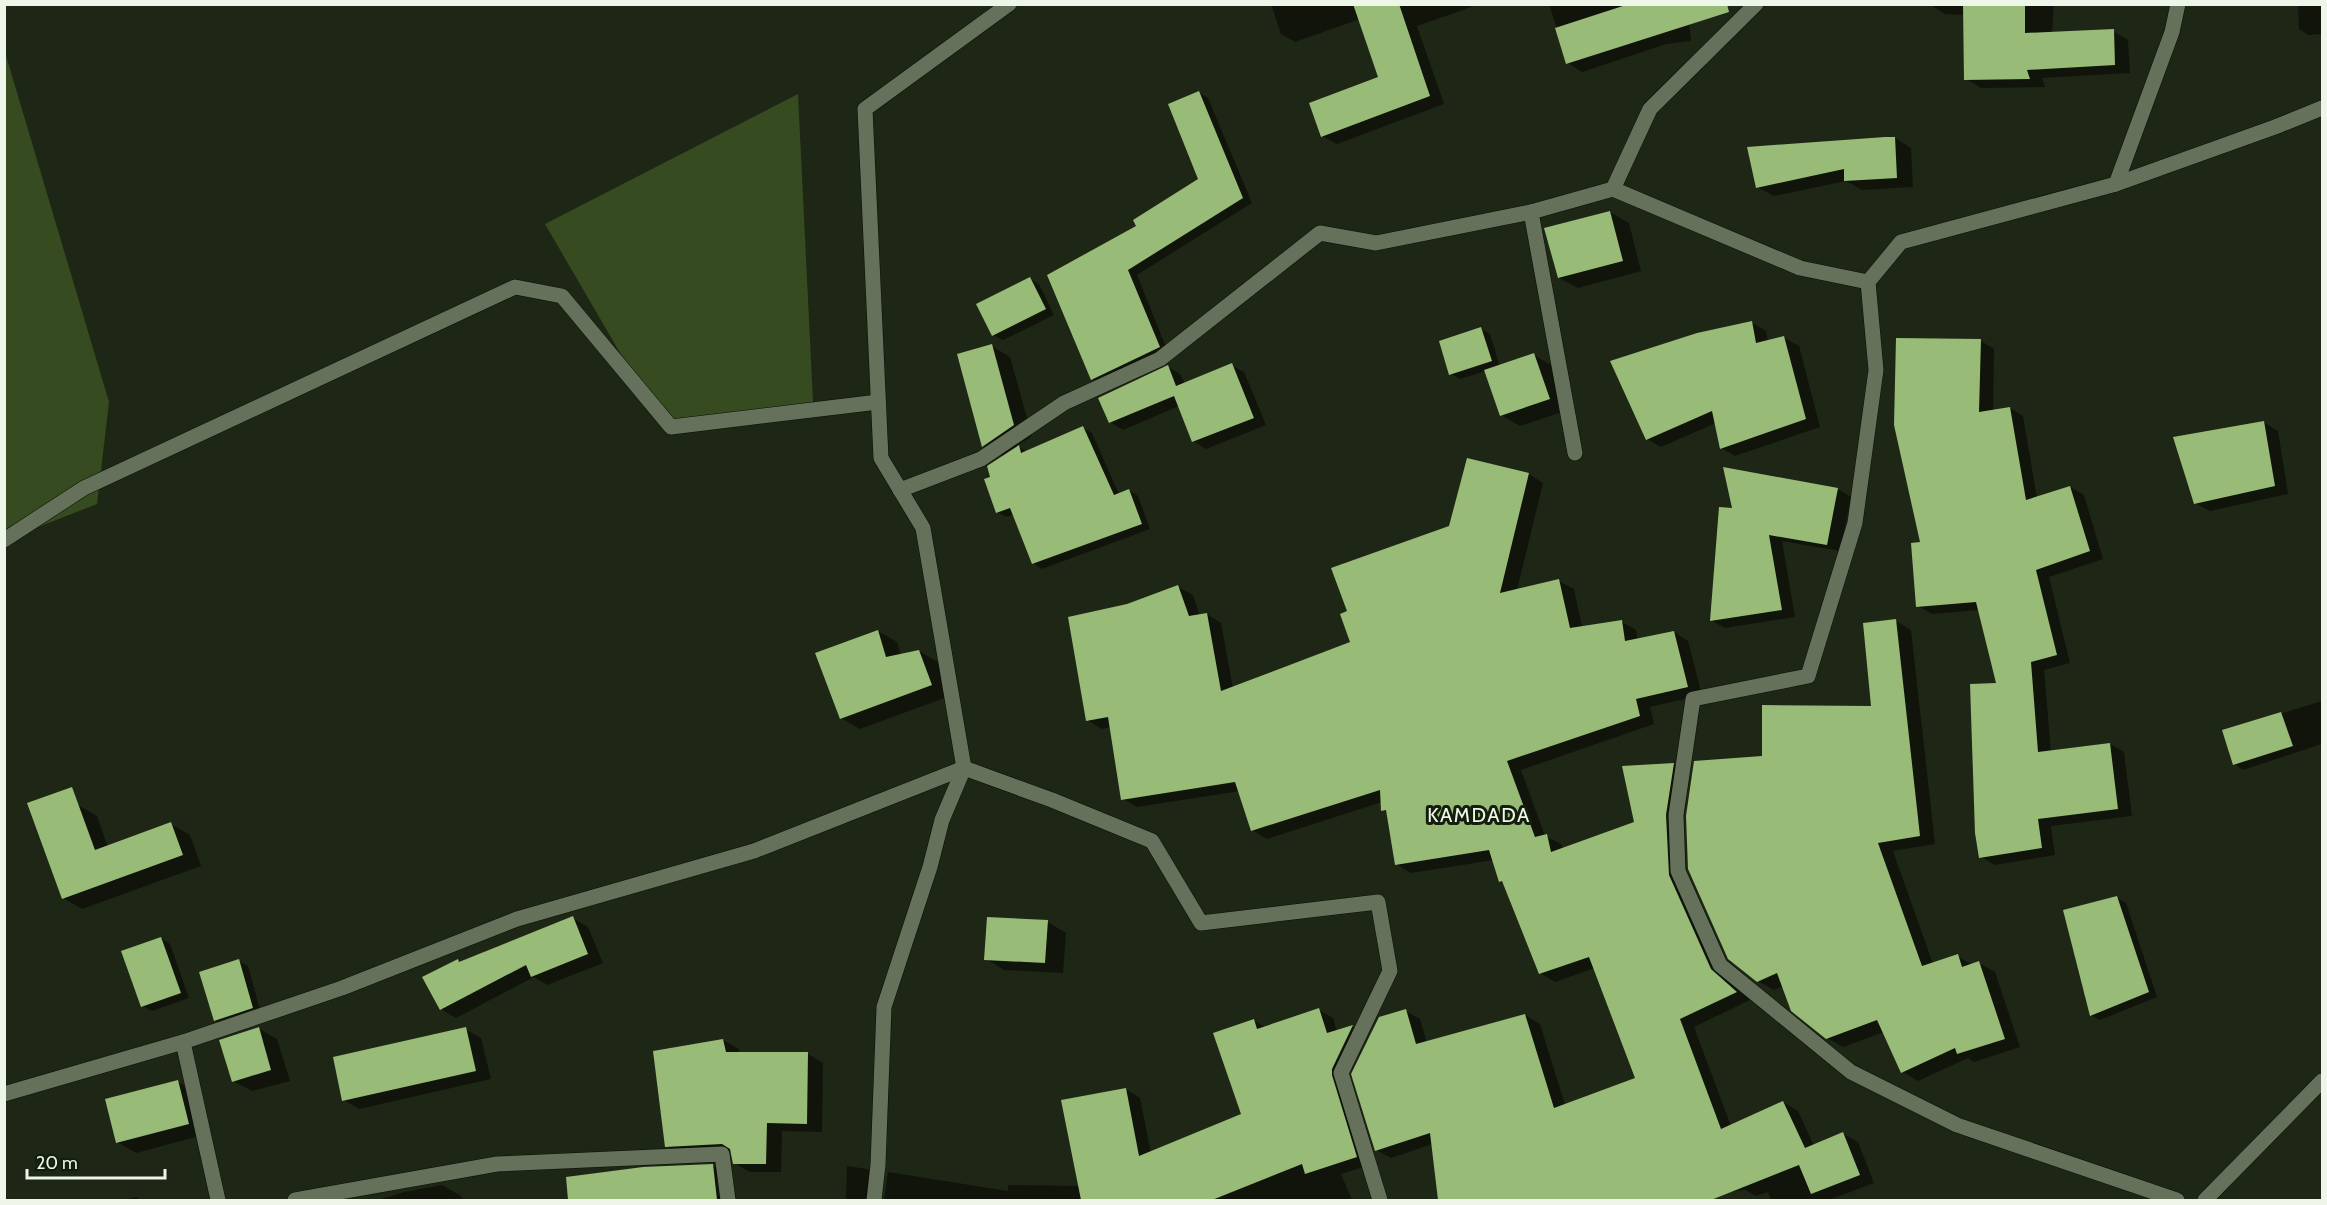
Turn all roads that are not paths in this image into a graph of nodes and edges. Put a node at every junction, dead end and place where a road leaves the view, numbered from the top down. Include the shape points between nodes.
1 (1009, 4) edge
2 (1755, 4) edge
3 (2178, 4) edge
4 (2322, 108) edge
5 (2116, 184) junction
6 (1613, 189) junction
7 (1531, 212) junction
8 (1868, 282) junction
9 (878, 402) junction
10 (1575, 453) dead end
11 (900, 490) junction
12 (4, 540) edge
13 (964, 768) junction
14 (183, 1042) junction
15 (2322, 1081) edge
16 (4, 1094) edge
17 (218, 1200) edge
18 (295, 1200) edge
19 (728, 1200) edge
20 (874, 1200) edge
21 (1380, 1200) edge
22 (2176, 1200) edge
23 (2205, 1200) edge

1 - 9 street via 865,109
2 - 6 street via 1650,108
3 - 5 street via 2172,32
4 - 5 street
5 - 8 street via 1901,242
6 - 7 street
6 - 8 street via 1800,268
7 - 10 street
7 - 11 street via 1376,243 1320,233 1160,359 1064,403 981,459
8 - 22 street via 1876,370 1855,523 1808,676 1693,699 1676,815 1678,871 1720,965 1851,1072 1957,1125
9 - 11 street via 881,458
9 - 12 street via 670,427 562,296 515,286 84,488
11 - 13 street via 923,528
13 - 14 street via 754,851 518,919 342,988
13 - 20 street via 942,820 884,1007
13 - 21 street via 1152,841 1201,923 1378,902 1390,971 1341,1073
14 - 16 street
14 - 17 street
15 - 23 street
18 - 19 street via 497,1164 722,1154

